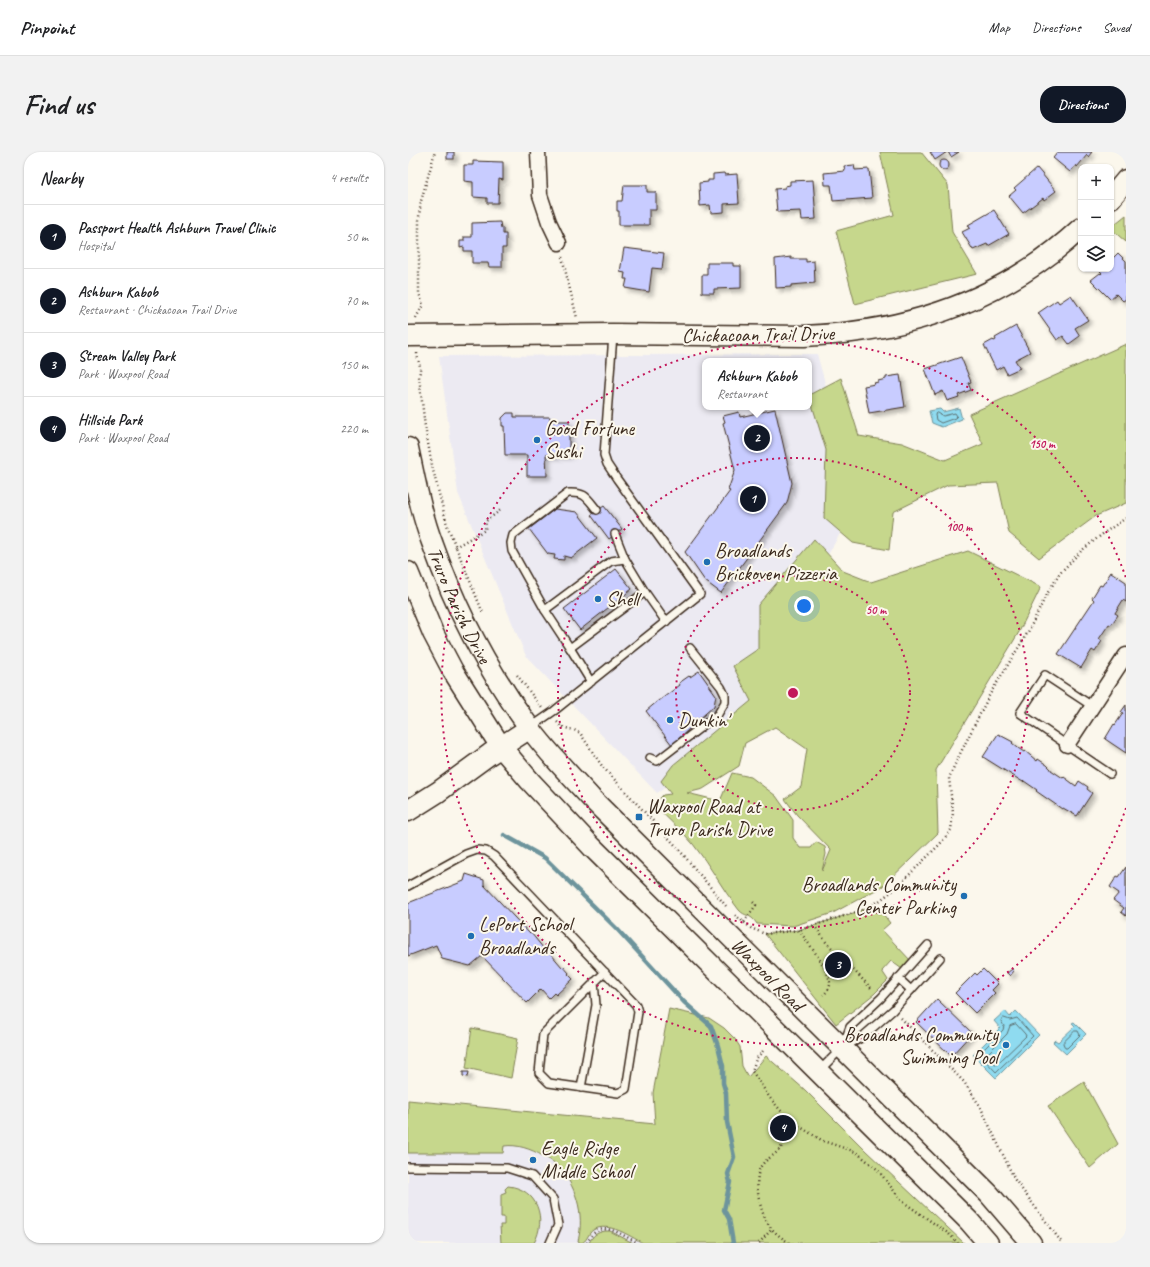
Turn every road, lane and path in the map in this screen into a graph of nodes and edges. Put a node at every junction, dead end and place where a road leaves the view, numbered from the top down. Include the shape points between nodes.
1 (538, 152) edge
2 (1126, 180) edge
3 (1114, 194) edge
4 (1078, 230) edge
5 (559, 243) joint
6 (613, 334) junction
7 (580, 335) junction
8 (408, 336) edge
9 (408, 448) edge
10 (502, 509) dead end
11 (598, 510) dead end
12 (1126, 518) edge
13 (615, 534) dead end
14 (455, 547) dead end
15 (625, 559) junction
16 (408, 572) edge
17 (645, 592) junction
18 (545, 610) junction
19 (666, 622) junction
20 (570, 648) junction
21 (690, 648) dead end
22 (1126, 655) edge
23 (591, 682) junction
24 (1092, 706) junction
25 (530, 728) junction
26 (1067, 745) junction
27 (501, 747) junction
28 (650, 758) dead end
29 (1110, 774) dead end
30 (408, 811) edge
31 (408, 886) edge
32 (751, 900) dead end
33 (744, 922) dead end
34 (814, 925) junction
35 (928, 945) dead end
36 (940, 958) dead end
37 (605, 972) junction
38 (898, 978) junction
39 (594, 982) junction
40 (911, 990) junction
41 (823, 995) dead end
42 (881, 998) junction
43 (893, 1010) junction
44 (842, 1048) junction
45 (763, 1051) dead end
46 (818, 1072) junction
47 (581, 1088) junction
48 (788, 1119) junction
49 (408, 1167) edge
50 (772, 1229) junction
51 (550, 1243) edge
52 (587, 1243) edge
53 (638, 1243) edge
54 (759, 1243) edge
55 (789, 1243) edge
56 (958, 1243) edge
57 (988, 1243) edge
58 (1031, 1243) edge
59 (1062, 1243) edge

1 - 5 street via 540,195
2 - 3 street
4 - 6 street, Chickacoan Trail Drive via 1036,264 992,290 945,311 878,329 811,336
5 - 7 path
6 - 7 street, Chickacoan Trail Drive
6 - 19 lane via 604,455 617,479 700,594
7 - 8 street, Chickacoan Trail Drive
9 - 25 street, Truro Parish Drive via 430,537 453,597 500,686
10 - 14 path via 486,521 485,530
11 - 18 lane via 578,492 568,493 513,535 510,543 512,551
12 - 34 path via 1082,551 1060,573 990,694 949,778 953,813 951,830 895,889 879,901 866,909
13 - 15 lane
15 - 17 lane
15 - 18 lane via 611,560
16 - 27 street, Truro Parish Drive via 433,633 453,671
17 - 19 lane
17 - 20 lane
18 - 20 lane
19 - 23 lane
20 - 23 lane
21 - 28 lane via 721,687 725,702 718,714 657,761
22 - 24 street
23 - 25 lane
24 - 26 street
24 - 26 lane via 1044,676 1024,707 1020,714
25 - 27 street
25 - 44 street, Waxpool Road via 591,798
26 - 29 lane
27 - 30 street
27 - 46 street, Waxpool Road via 592,847
31 - 37 lane via 466,854 477,850 486,851 494,856
32 - 33 path via 756,905
34 - 41 path via 799,930 828,973 830,985
34 - 42 path via 826,942
35 - 38 lane
36 - 40 lane
37 - 39 lane
37 - 47 lane via 636,1005 638,1012 626,1089 618,1093
38 - 40 lane
38 - 42 lane
39 - 47 lane via 596,1006
39 - 47 lane via 543,1034 538,1073 548,1083
40 - 43 lane
42 - 44 lane via 850,1027
43 - 44 lane via 861,1038
43 - 59 path via 964,1082 980,1106 1016,1180
44 - 46 lane
44 - 58 street, Waxpool Road via 989,1194
45 - 48 path via 756,1059 752,1071
46 - 57 street, Waxpool Road via 969,1221
48 - 50 path via 787,1132 781,1148 763,1164 757,1178 764,1215
48 - 56 path via 823,1141 856,1152 877,1169 902,1201
49 - 51 lane via 507,1168 532,1176 553,1199 558,1225
50 - 54 path
50 - 55 path
52 - 53 path via 591,1235 599,1229 609,1229

